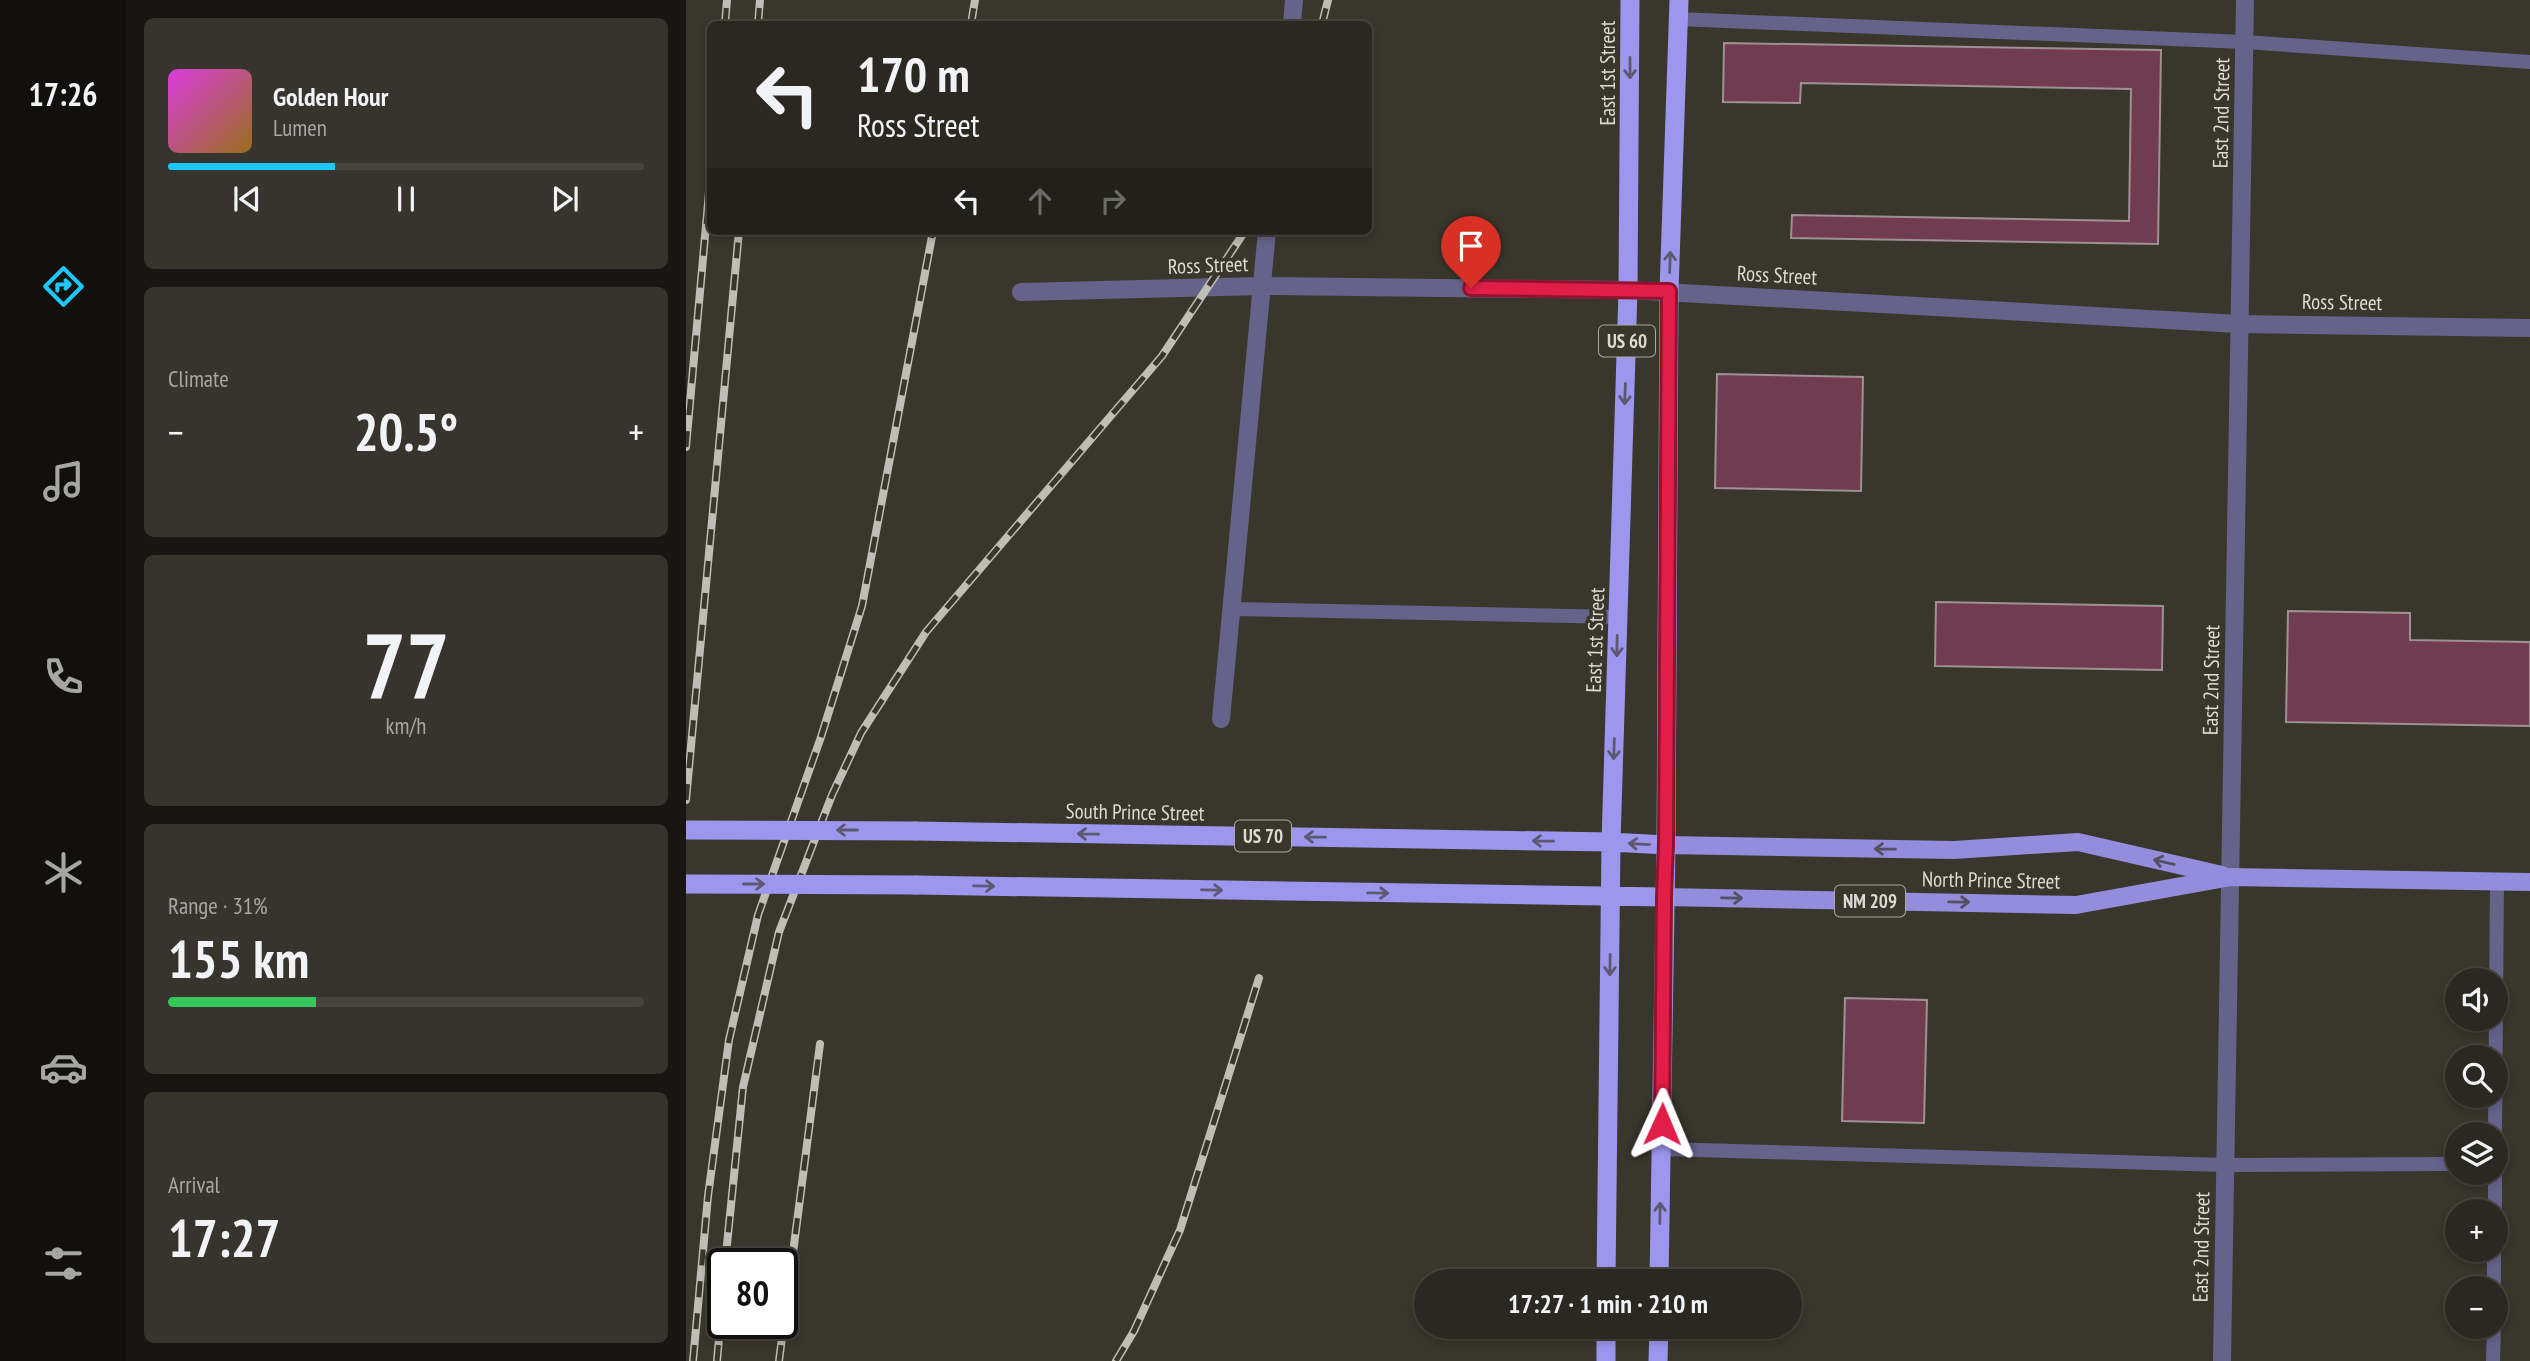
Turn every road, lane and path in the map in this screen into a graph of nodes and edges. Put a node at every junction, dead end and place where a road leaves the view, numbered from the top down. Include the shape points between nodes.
1 (1294, 0) edge
2 (1630, 0) edge
3 (2245, 0) edge
4 (1679, 10) edge
5 (1292, 21) edge
6 (2245, 42) junction
7 (2530, 62) edge
8 (1267, 235) edge
9 (1261, 286) junction
10 (1628, 290) junction
11 (1669, 291) junction
12 (1021, 292) dead end
13 (2239, 324) junction
14 (2530, 328) edge
15 (1232, 610) junction
16 (1618, 617) junction
17 (1222, 719) dead end
18 (686, 830) edge
19 (1611, 842) junction
20 (1666, 845) junction
21 (2231, 877) junction
22 (2497, 881) junction
23 (2530, 882) edge
24 (686, 884) edge
25 (1612, 897) junction
26 (1664, 897) junction
27 (2495, 1122) edge
28 (1661, 1149) junction
29 (2445, 1164) edge
30 (2225, 1165) junction
31 (1606, 1269) edge
32 (1659, 1269) edge
33 (1606, 1339) edge
34 (1659, 1339) edge
35 (2494, 1339) edge
36 (1606, 1361) edge
37 (1658, 1361) edge
38 (2222, 1361) edge
39 (2493, 1361) edge

1 - 5 street
2 -> 10 highway, East 1st Street / US 60
3 - 6 street, East 2nd Street
4 - 6 lane
11 -> 4 highway, US 60
6 - 7 lane
6 - 13 street, East 2nd Street
8 - 9 street
9 - 10 street, Ross Street
9 - 12 street, Ross Street
9 - 15 street
10 - 11 street, Ross Street
10 -> 16 highway, East 1st Street / US 60
11 - 13 street, Ross Street
11 - 20 highway, US 60
13 - 14 street, Ross Street
13 - 21 street, East 2nd Street
15 - 16 lane
15 - 17 street
16 -> 19 highway, East 1st Street / US 60
19 -> 18 highway, South Prince Street / US 70, bridge
20 -> 19 highway, South Prince Street / US 70
19 - 25 highway, East 1st Street / US 60
21 -> 20 main road, North Prince Street / NM 209 via 2078,842 1954,850
20 - 26 highway, US 60
21 - 22 main road, North Prince Street / NM 209
26 -> 21 main road, North Prince Street / NM 209 via 2076,905
21 - 30 street, East 2nd Street
22 - 23 main road, North Prince Street / NM 209
22 - 27 lane
24 -> 25 highway, bridge
25 - 26 highway
25 -> 31 highway, East 1st Street / US 60
26 - 28 highway, US 60
28 - 30 lane
32 -> 28 highway, US 60
29 - 30 lane
30 - 38 street, East 2nd Street
33 - 36 highway
34 - 37 highway
35 - 39 lane

